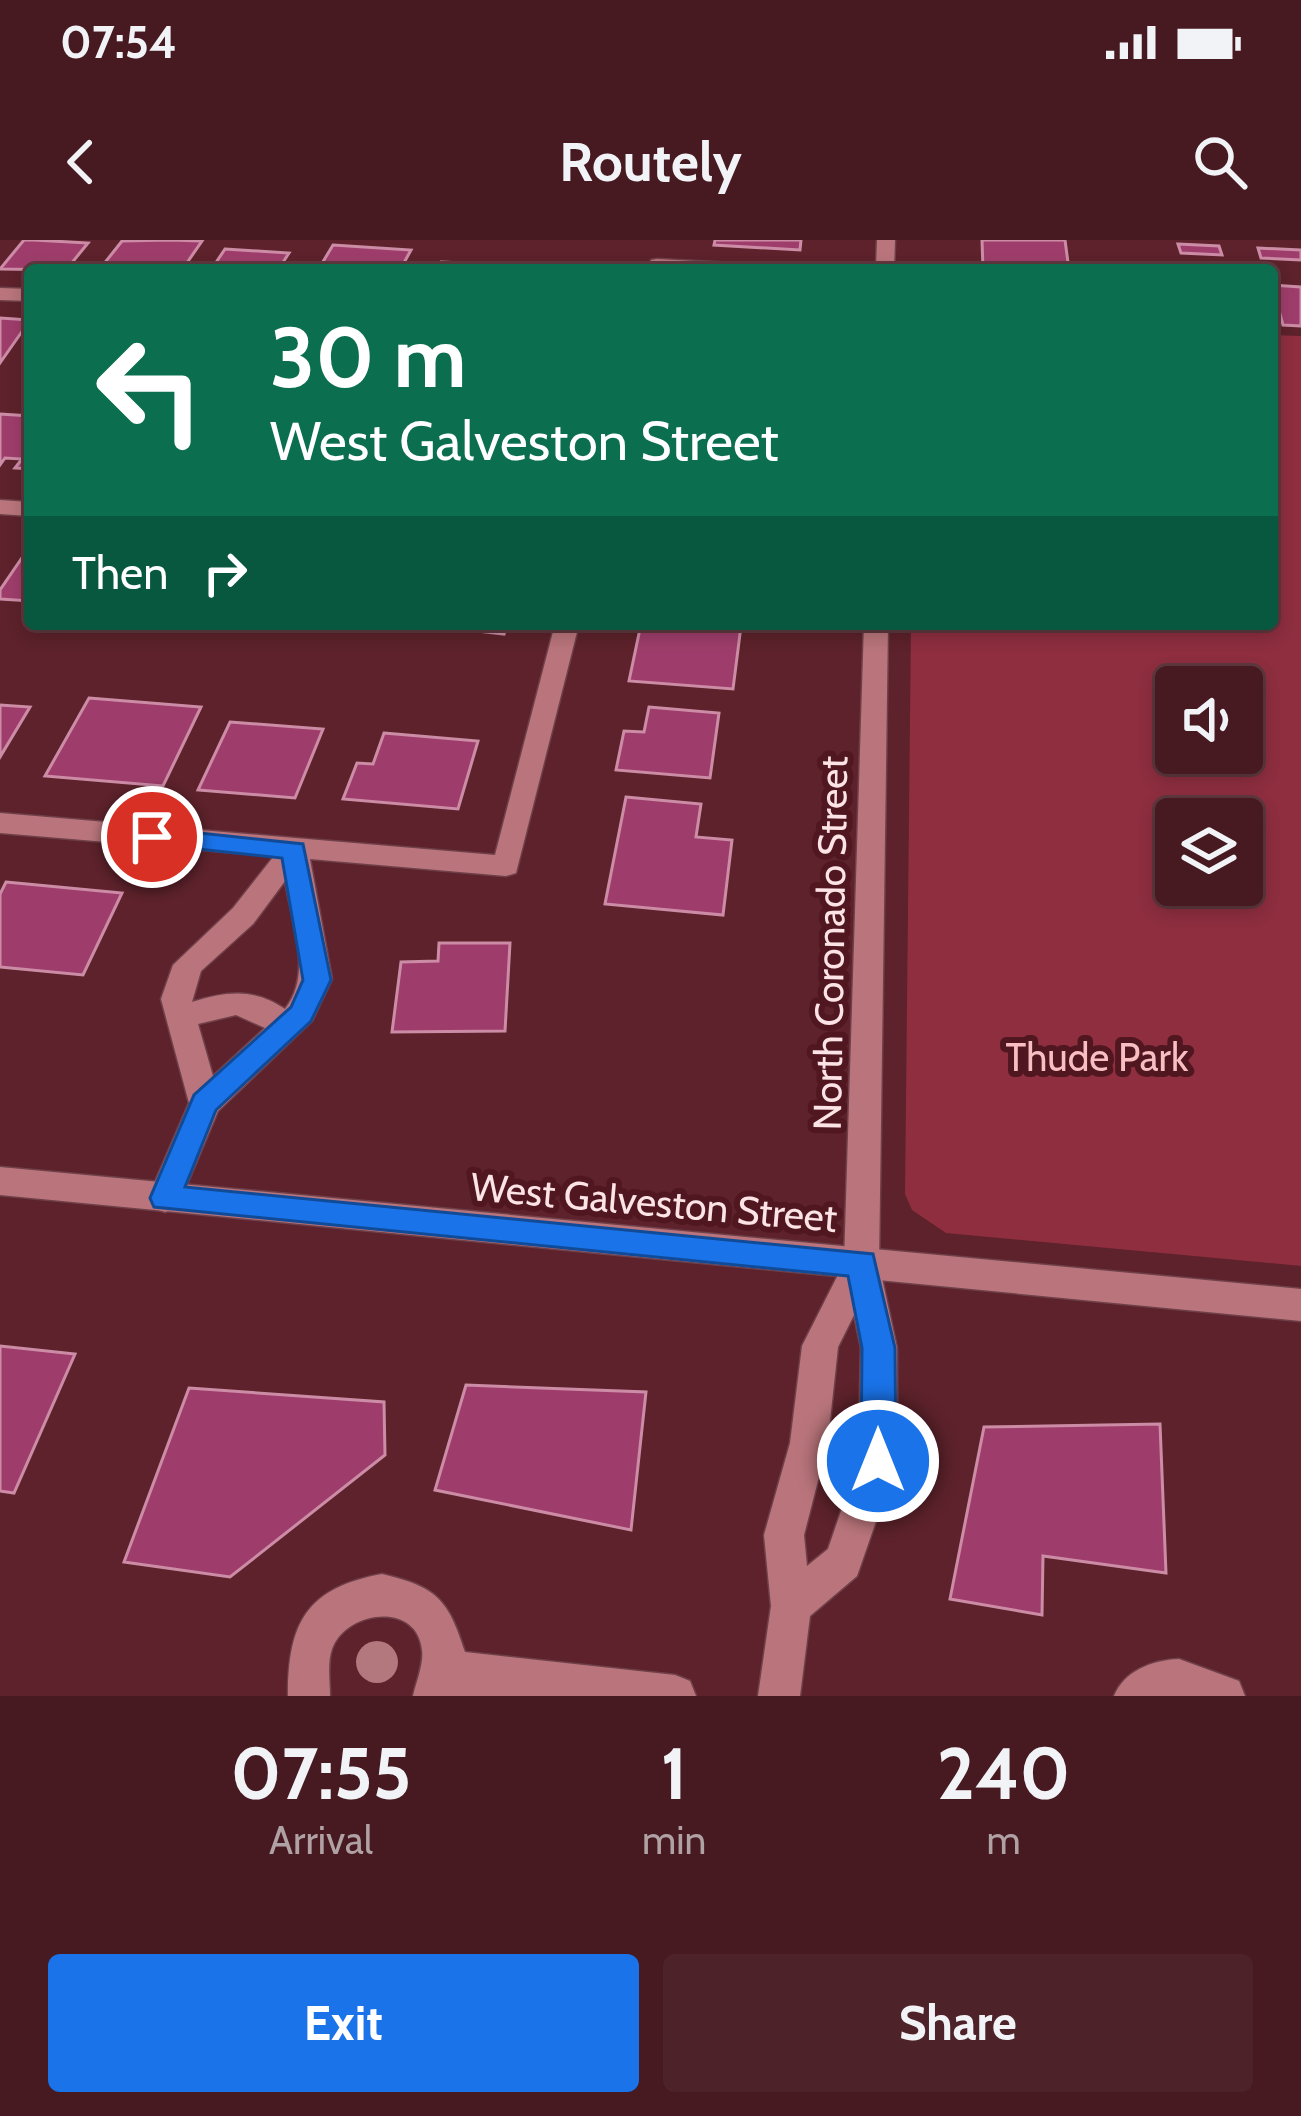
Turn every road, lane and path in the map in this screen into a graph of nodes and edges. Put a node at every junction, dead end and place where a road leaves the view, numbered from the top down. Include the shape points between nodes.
1 (565, 630) edge
2 (876, 630) edge
3 (0, 823) edge
4 (294, 850) junction
5 (181, 1018) junction
6 (286, 1028) junction
7 (205, 1103) junction
8 (0, 1180) edge
9 (165, 1198) junction
10 (861, 1264) junction
11 (1301, 1305) edge
12 (808, 1443) junction
13 (878, 1461) junction
14 (790, 1606) junction
15 (439, 1684) edge
16 (309, 1696) edge
17 (675, 1696) edge
18 (778, 1696) edge
19 (1135, 1696) edge
20 (1224, 1696) edge

1 - 4 street via 506,866
2 - 10 street, North Coronado Street
3 - 4 street
4 - 5 street via 243,916 188,965 176,999
4 - 6 street via 317,980
5 - 6 street via 247,1003 267,1008
5 - 7 street
6 - 7 street
7 - 9 street
8 - 9 street, West Galveston Street
9 - 10 street, West Galveston Street
10 - 11 street, West Galveston Street
10 - 12 street via 820,1346
10 - 13 street via 879,1348
12 - 13 street
12 - 14 street via 784,1535
13 - 14 street via 843,1562
14 - 18 street
15 - 16 street via 444,1646 436,1623 402,1594 379,1592 334,1610 317,1630 307,1654
15 - 17 street
19 - 20 street via 1178,1678

